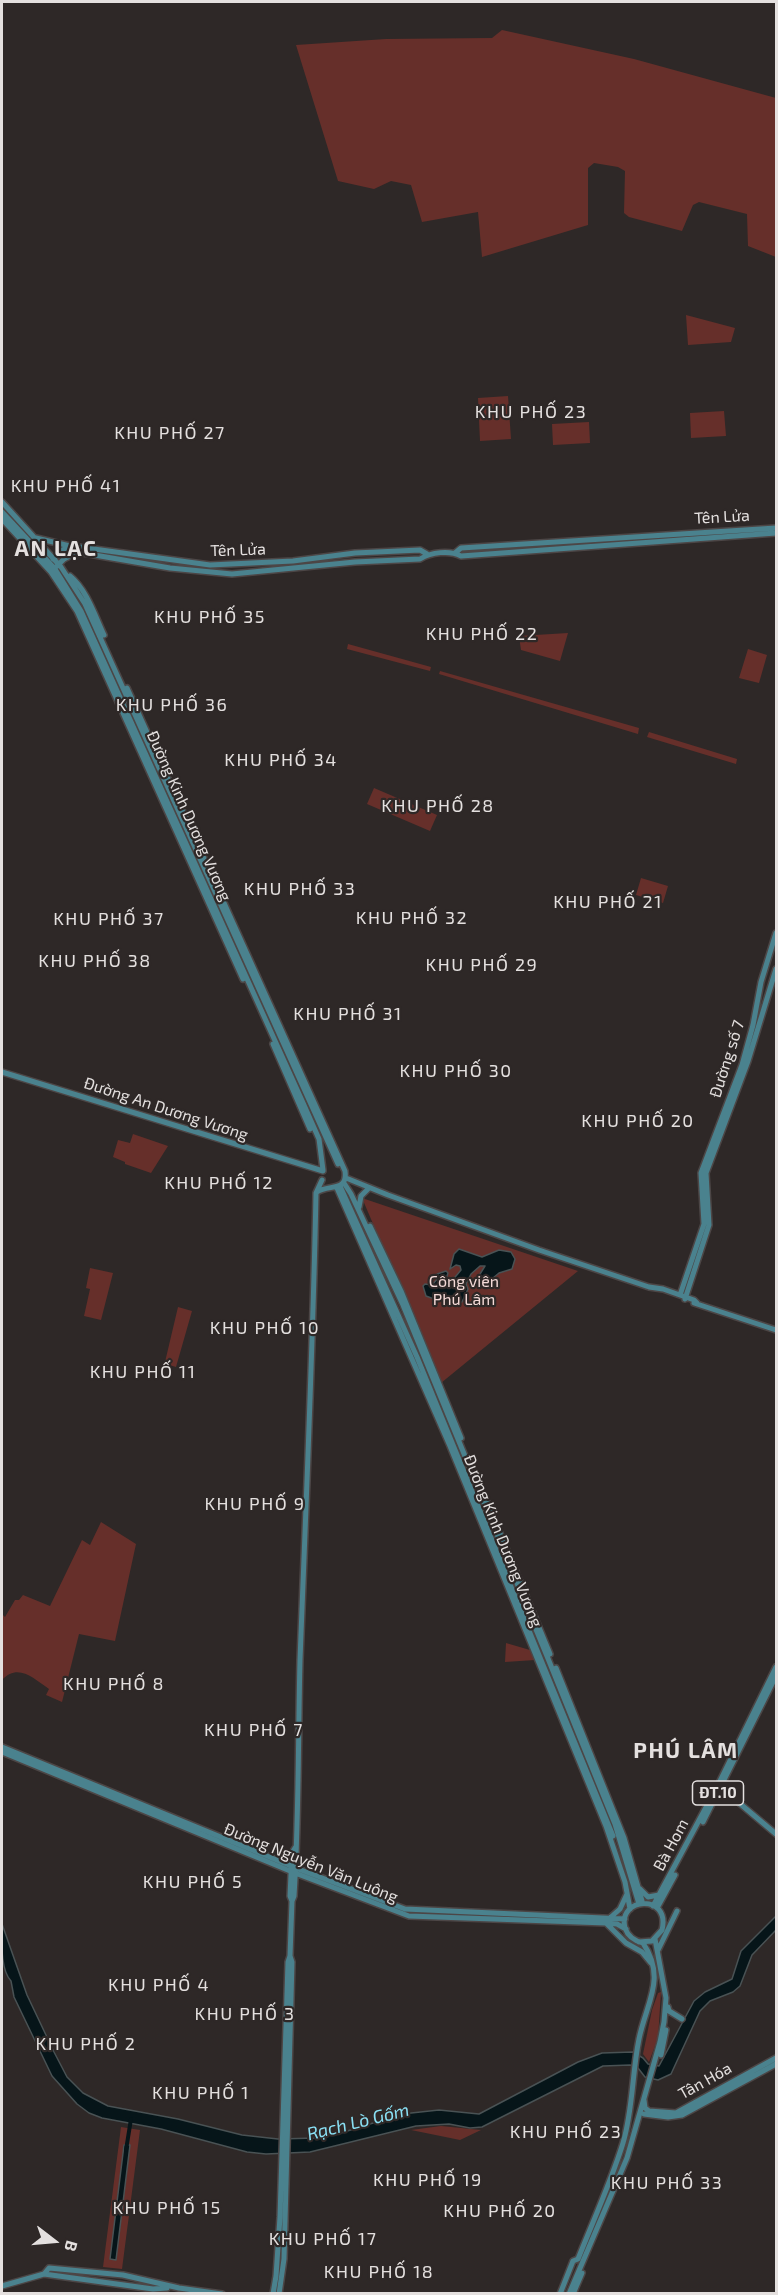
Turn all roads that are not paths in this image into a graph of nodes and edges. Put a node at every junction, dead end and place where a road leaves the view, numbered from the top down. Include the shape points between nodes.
1 (2, 501) edge
2 (4, 515) edge
3 (13, 523) junction
4 (777, 528) edge
5 (777, 533) edge
6 (35, 538) junction
7 (72, 546) junction
8 (454, 553) junction
9 (427, 554) junction
10 (52, 566) junction
11 (112, 658) junction
12 (102, 663) junction
13 (168, 795) junction
14 (193, 851) junction
15 (777, 933) edge
16 (777, 969) edge
17 (269, 1019) junction
18 (2, 1072) edge
19 (340, 1165) junction
20 (323, 1170) junction
21 (322, 1180) junction
22 (340, 1184) junction
23 (368, 1189) junction
24 (316, 1193) junction
25 (388, 1195) junction
26 (361, 1215) junction
27 (683, 1297) junction
28 (777, 1330) edge
29 (424, 1365) junction
30 (777, 1667) edge
31 (777, 1677) edge
32 (2, 1747) edge
33 (2, 1752) edge
34 (595, 1784) junction
35 (719, 1786) junction
36 (777, 1834) edge
37 (294, 1869) junction
38 (639, 1888) junction
39 (627, 1891) junction
40 (659, 1895) junction
41 (636, 1906) junction
42 (655, 1907) junction
43 (677, 1911) dead end
44 (611, 1917) junction
45 (625, 1918) junction
46 (606, 1923) junction
47 (626, 1929) junction
48 (655, 1939) junction
49 (639, 1942) junction
50 (657, 1951) junction
51 (653, 1966) junction
52 (667, 2010) junction
53 (682, 2019) dead end
54 (661, 2055) dead end
55 (777, 2058) edge
56 (777, 2064) edge
57 (646, 2098) junction
58 (644, 2114) dead end
59 (283, 2202) junction
60 (580, 2260) junction
61 (100, 2272) junction
62 (111, 2273) junction
63 (44, 2274) junction
64 (574, 2276) junction
65 (99, 2282) junction
66 (110, 2283) junction
67 (2, 2286) edge
68 (172, 2287) junction
69 (222, 2294) edge
70 (273, 2294) edge
71 (279, 2294) edge
72 (562, 2294) edge
73 (571, 2294) edge

1 - 2 main road, Đường Kinh Dương Vương
2 - 3 main road, Đường Kinh Dương Vương
2 - 3 main road, Đường Kinh Dương Vương
3 - 6 main road, Đường Kinh Dương Vương
3 - 10 main road, Đường Kinh Dương Vương
4 - 8 main road, Tên Lửa via 461,548
5 - 8 main road, Tên Lửa via 461,556
6 - 7 main road, Tên Lửa
6 - 10 main road, Đường Kinh Dương Vương
7 - 9 main road, Tên Lửa via 210,565 413,550
7 - 10 main road via 64,549
8 - 9 main road, Tên Lửa
9 - 10 main road, Tên Lửa via 420,559 232,574 170,568 81,552
10 - 11 main road, Đường Kinh Dương Vương via 64,572 85,604
10 - 12 main road, Đường Kinh Dương Vương
11 - 12 main road
11 - 13 main road, Đường Kinh Dương Vương
12 - 13 main road, Đường Kinh Dương Vương via 147,762
13 - 14 main road, Đường Kinh Dương Vương
13 - 14 main road, Đường Kinh Dương Vương
14 - 17 main road, Đường Kinh Dương Vương via 235,931
14 - 17 main road, Đường Kinh Dương Vương via 212,905 258,1006
15 - 27 main road, Đường số 7 via 742,1065 701,1173 704,1224
16 - 27 main road, Đường số 7 via 706,1173 709,1225
17 - 19 main road, Đường Kinh Dương Vương
17 - 20 main road, Đường Kinh Dương Vương via 321,1150
18 - 20 main road, Đường An Dương Vương
19 - 20 main road via 330,1164
19 - 22 main road, Đường Kinh Dương Vương
20 - 21 main road, Đường Kinh Dương Vương
21 - 22 main road
21 - 24 main road
22 - 23 main road
22 - 24 main road
22 - 25 main road
22 - 26 main road, Đường Kinh Dương Vương
22 - 29 main road, Đường Kinh Dương Vương
23 - 25 main road
23 - 26 main road via 359,1200
24 - 37 main road
25 - 27 main road
26 - 29 main road, Đường Kinh Dương Vương via 403,1305
27 - 28 main road
29 - 34 main road, Đường Kinh Dương Vương
29 - 34 main road, Đường Kinh Dương Vương via 440,1391 576,1723
30 - 35 main road, Bà Hom / ĐT.10
31 - 35 main road, Bà Hom / ĐT.10
32 - 37 main road, Đường Nguyễn Văn Luông
33 - 37 main road, Đường Nguyễn Văn Luông
34 - 38 main road, Đường Kinh Dương Vương via 624,1838
34 - 39 main road, Đường Kinh Dương Vương
34 - 41 main road, Đường Kinh Dương Vương via 615,1824
35 - 36 main road
35 - 40 main road, Bà Hom / ĐT.10
35 - 42 main road, Bà Hom / ĐT.10
37 - 44 main road, Đường Nguyễn Văn Luông via 409,1910
37 - 46 main road, Đường Nguyễn Văn Luông via 409,1916
37 - 59 main road via 290,1896 292,1962
38 - 40 main road via 648,1897
38 - 41 main road, Đường Kinh Dương Vương
39 - 41 main road, Đường Kinh Dương Vương
39 - 44 main road via 622,1905
40 - 42 main road, Bà Hom / ĐT.10
41 - 42 main road
41 - 45 main road
42 - 48 main road via 664,1924
43 - 50 main road
44 - 45 main road, Đường Nguyễn Văn Luông
45 - 47 main road
46 - 47 main road, Đường Nguyễn Văn Luông
46 - 51 main road
47 - 49 main road
48 - 49 main road
48 - 50 main road
49 - 51 main road via 645,1946
50 - 52 main road
51 - 60 main road via 652,1999 640,2036 623,2143
52 - 53 main road
52 - 54 main road
52 - 57 main road
55 - 57 main road, Tân Hóa via 679,2112 649,2111 645,2108
56 - 58 main road, Tân Hóa via 682,2115
57 - 60 main road via 630,2148
59 - 70 main road
59 - 71 main road via 284,2259
60 - 64 main road
60 - 72 main road via 573,2261
60 - 73 main road via 584,2266
61 - 62 main road
61 - 63 main road via 49,2268
61 - 65 main road
62 - 66 main road
62 - 68 main road
63 - 65 main road
63 - 67 main road
64 - 72 main road
64 - 73 main road
65 - 66 main road
66 - 68 main road via 153,2289
68 - 69 main road

